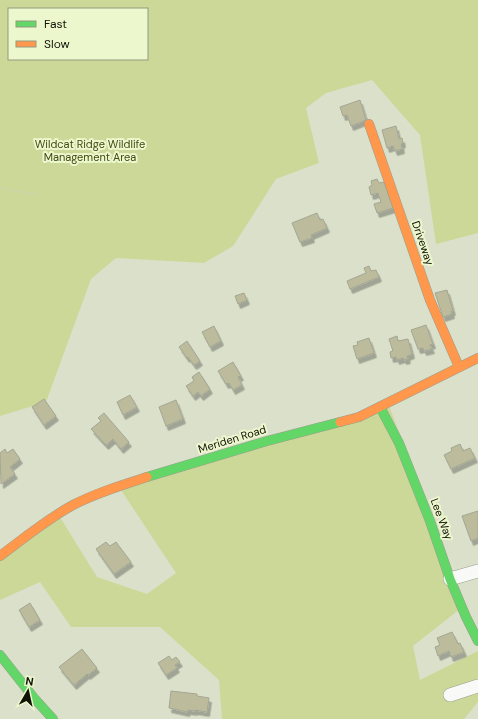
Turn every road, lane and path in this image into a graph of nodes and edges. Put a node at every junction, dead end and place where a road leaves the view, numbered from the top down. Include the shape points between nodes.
1 (369, 124) dead end
2 (0, 188) edge
3 (36, 195) dead end
4 (478, 358) edge
5 (459, 368) junction
6 (380, 407) junction
7 (0, 556) edge
8 (478, 571) edge
9 (450, 579) junction
10 (478, 642) edge
11 (0, 655) edge
12 (478, 686) edge
13 (450, 695) dead end
14 (53, 719) edge

1 - 5 street, Driveway via 430,300
2 - 3 path
4 - 5 street, Meriden Road
5 - 6 street, Meriden Road
6 - 7 street, Meriden Road via 359,417 267,441 114,487 73,505 41,524
6 - 9 street, Lee Way via 399,443
8 - 9 street
9 - 10 street, Lee Way
11 - 14 street
12 - 13 street

